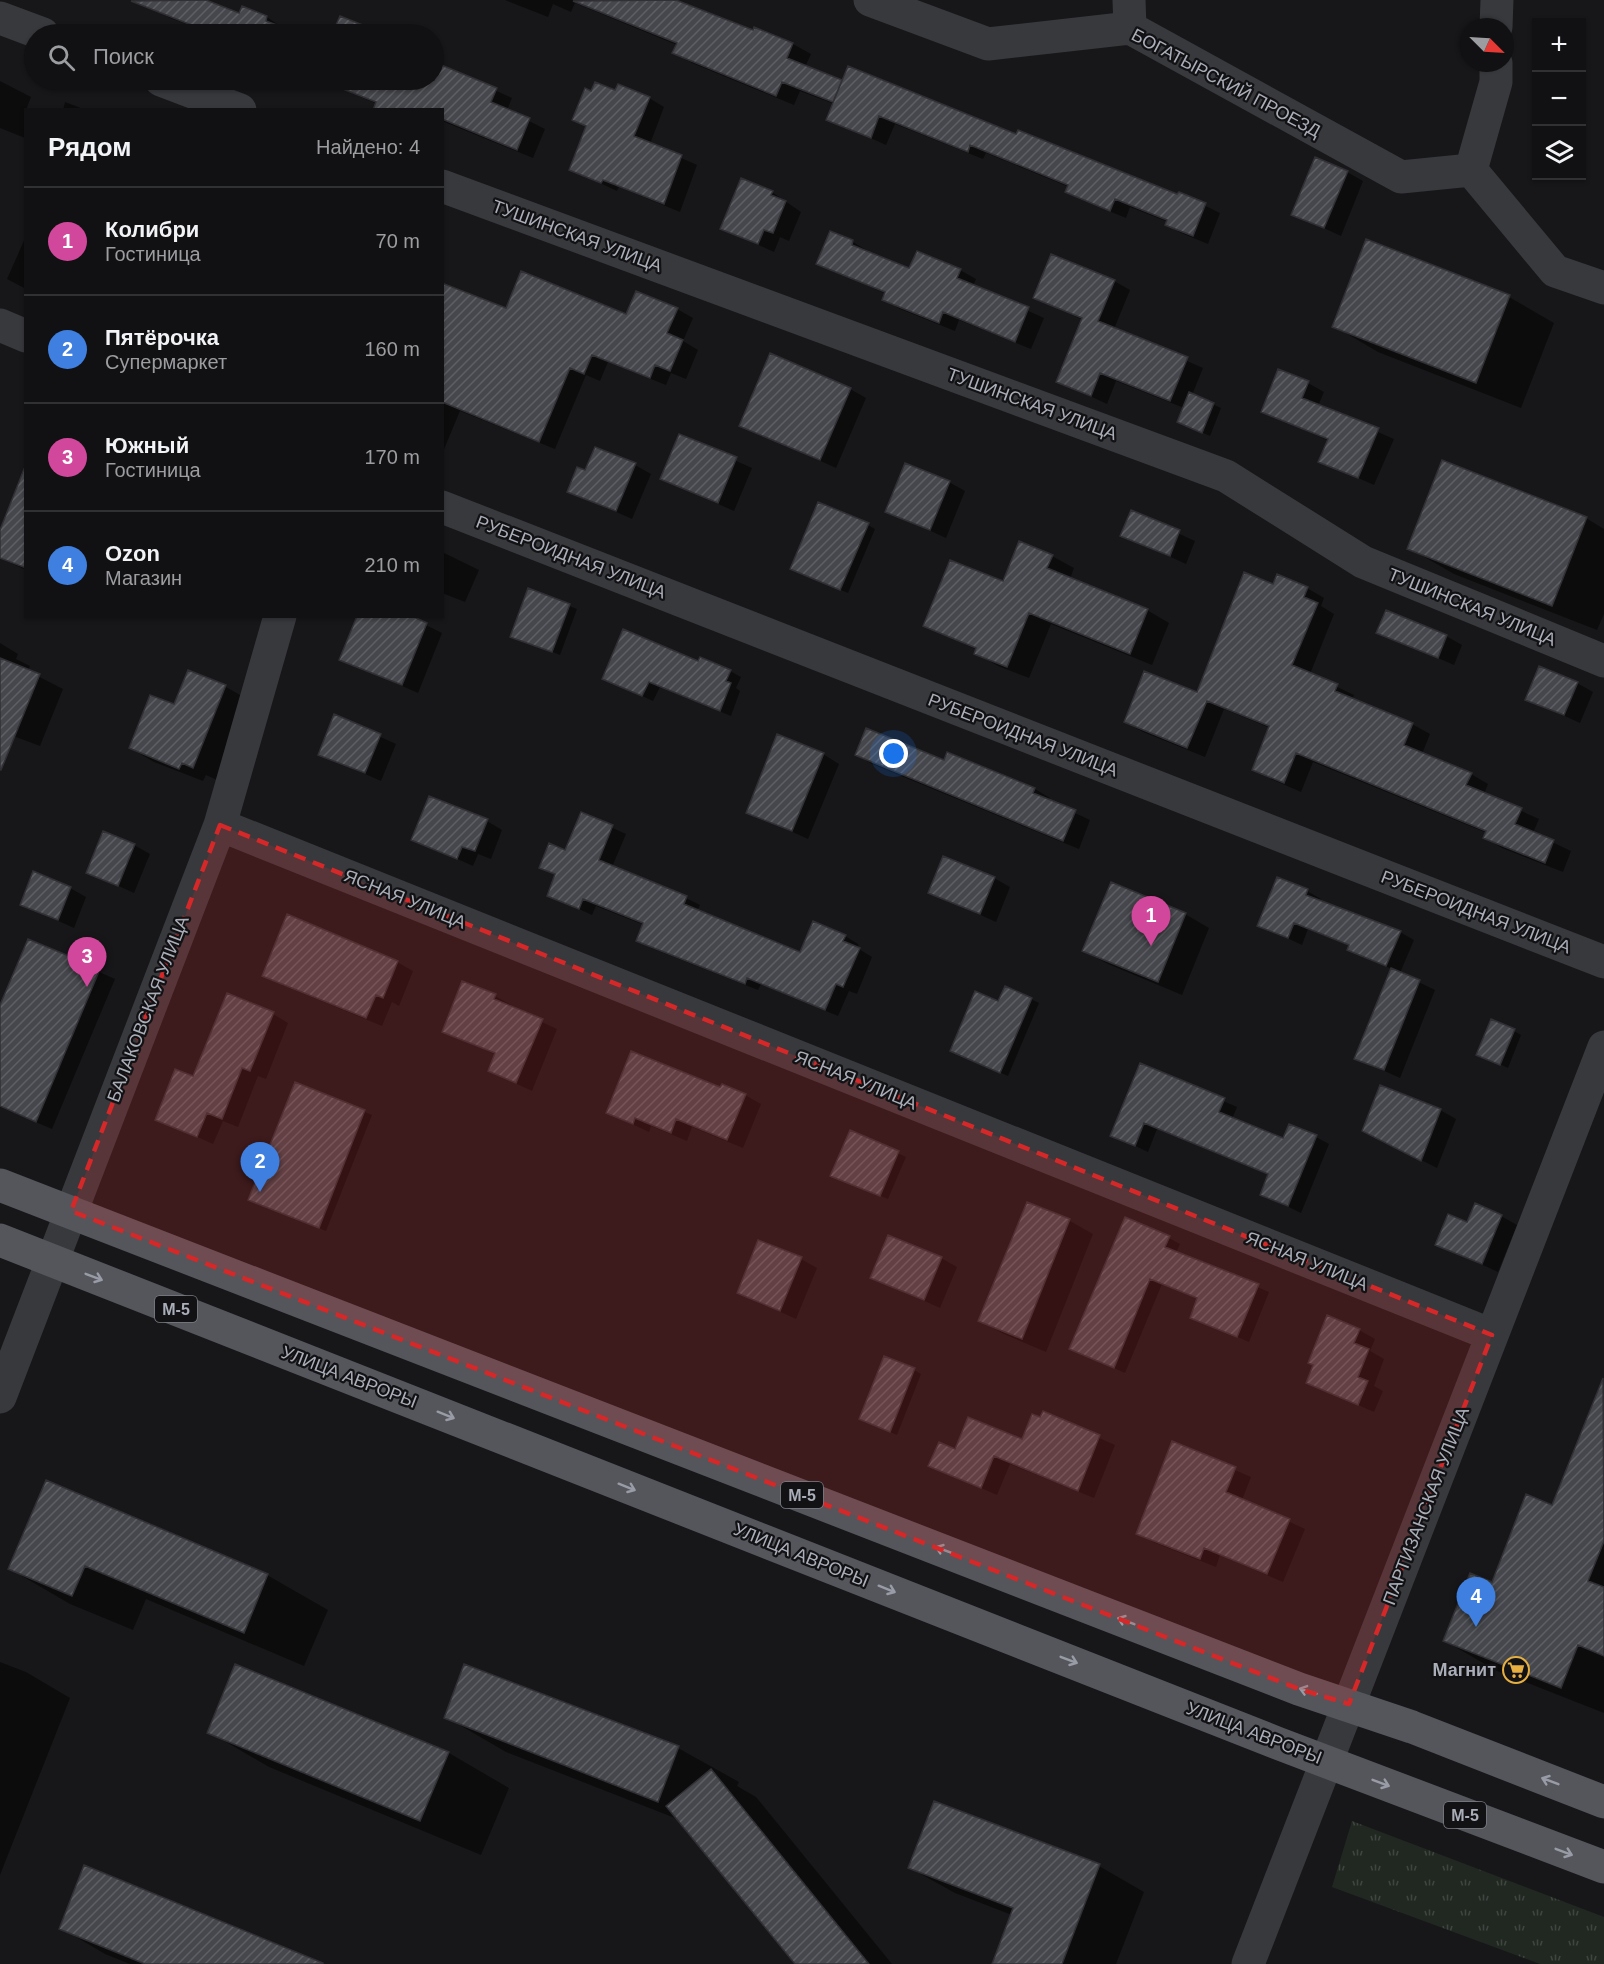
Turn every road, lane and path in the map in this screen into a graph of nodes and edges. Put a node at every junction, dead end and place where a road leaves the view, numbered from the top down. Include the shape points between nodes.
1 (870, 0) edge
2 (1497, 0) edge
3 (1129, 14) edge
4 (0, 18) edge
5 (1496, 18) edge
6 (24, 27) edge
7 (1496, 72) edge
8 (187, 90) edge
9 (235, 108) edge
10 (1471, 170) junction
11 (444, 187) edge
12 (1604, 288) edge
13 (0, 325) edge
14 (24, 335) edge
15 (444, 508) edge
16 (279, 618) edge
17 (1604, 661) edge
18 (220, 825) junction
19 (1604, 962) edge
20 (1604, 1047) edge
21 (0, 1185) edge
22 (71, 1211) junction
23 (0, 1240) edge
24 (53, 1261) junction
25 (1492, 1335) junction
26 (0, 1397) edge
27 (1349, 1704) junction
28 (1327, 1762) junction
29 (1604, 1802) edge
30 (1604, 1867) edge
31 (1248, 1964) edge

1 - 3 street, БОГАТЫРСКИЙ ПРОЕЗД via 988,44
2 - 5 street
3 - 10 street, БОГАТЫРСКИЙ ПРОЕЗД via 1401,177
4 - 6 street
7 - 10 street
8 - 9 street
10 - 12 street via 1555,271
11 - 17 street, ТУШИНСКАЯ УЛИЦА via 1226,476 1363,562
13 - 14 street
15 - 19 street, РУБЕРОИДНАЯ УЛИЦА
16 - 18 street, БАЛАКОВСКАЯ УЛИЦА
18 - 22 street, БАЛАКОВСКАЯ УЛИЦА
18 - 25 street, ЯСНАЯ УЛИЦА
20 - 25 street, ПАРТИЗАНСКАЯ УЛИЦА
21 - 22 main road, М-5
22 - 24 street, БАЛАКОВСКАЯ УЛИЦА
27 -> 22 main road, М-5 via 1288,1684
23 - 24 main road, УЛИЦА АВРОРЫ / М-5
24 - 26 street, БАЛАКОВСКАЯ УЛИЦА
24 -> 28 main road, УЛИЦА АВРОРЫ / М-5
25 - 27 street, ПАРТИЗАНСКАЯ УЛИЦА
27 - 28 street, ПАРТИЗАНСКАЯ УЛИЦА
29 -> 27 main road, М-5
28 -> 30 main road, УЛИЦА АВРОРЫ / М-5
28 - 31 street, ПАРТИЗАНСКАЯ УЛИЦА

